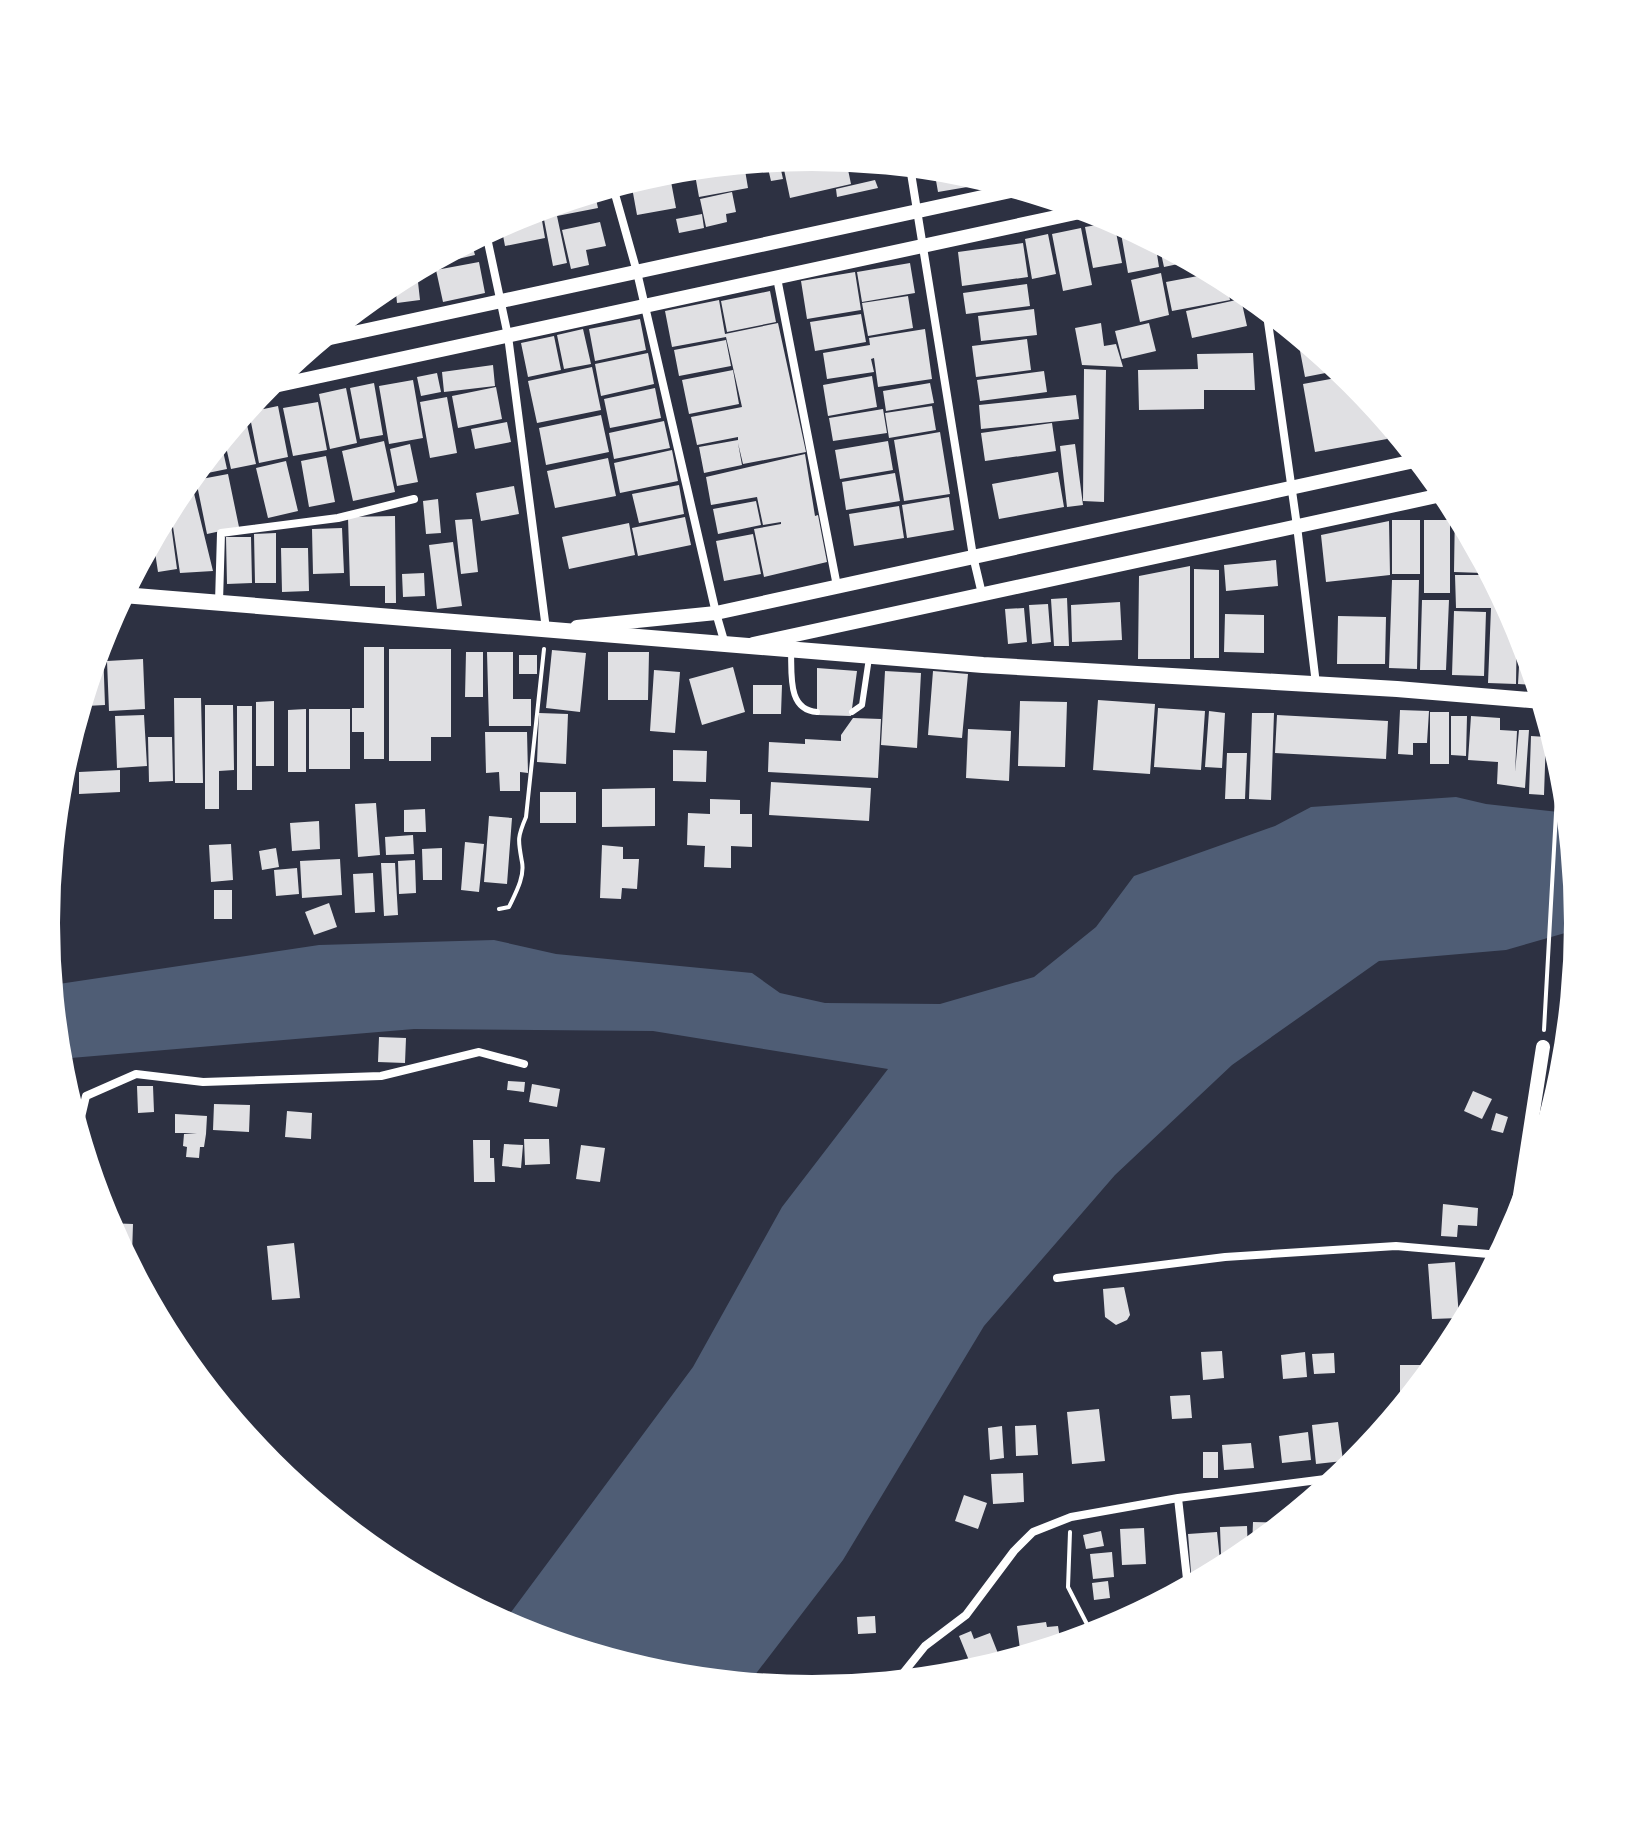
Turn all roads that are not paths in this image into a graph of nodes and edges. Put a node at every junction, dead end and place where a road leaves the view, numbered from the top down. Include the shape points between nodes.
1 (912, 177) edge
2 (996, 194) edge
3 (616, 198) edge
4 (918, 211) junction
5 (1065, 215) edge
6 (489, 245) edge
7 (924, 246) junction
8 (637, 272) junction
9 (777, 278) junction
10 (502, 301) junction
11 (645, 306) junction
12 (1268, 325) edge
13 (344, 335) edge
14 (508, 336) junction
15 (289, 383) edge
16 (1407, 463) edge
17 (1290, 490) junction
18 (1432, 497) edge
19 (414, 499) dead end
20 (1297, 526) junction
21 (973, 556) junction
22 (837, 586) junction
23 (982, 594) junction
24 (136, 596) edge
25 (219, 603) junction
26 (716, 613) junction
27 (546, 630) junction
28 (726, 645) junction
29 (744, 646) junction
30 (790, 648) junction
31 (870, 655) junction
32 (1316, 684) junction
33 (1530, 700) edge
34 (817, 712) dead end
35 (852, 712) dead end
36 (1543, 1047) road end
37 (524, 1064) dead end
38 (83, 1107) edge
39 (1524, 1167) edge
40 (1488, 1254) edge
41 (1057, 1278) dead end
42 (1319, 1480) edge
43 (1178, 1498) junction
44 (1187, 1576) edge
45 (905, 1670) edge

1 - 4 street
2 - 4 street
3 - 8 street
4 - 7 street
4 - 8 street
5 - 7 street
6 - 10 street
7 - 9 street
7 - 21 street
8 - 10 street
8 - 11 street
9 - 11 street
9 - 22 street
10 - 13 street
10 - 14 street
11 - 14 street
11 - 26 street
12 - 17 street
14 - 15 street
14 - 27 street
16 - 17 street
17 - 20 street
17 - 21 street
18 - 20 street
19 - 25 street via 338,518 221,533
20 - 23 street
20 - 32 street
21 - 22 street
21 - 23 street
22 - 26 street
23 - 29 street
24 - 25 main road
25 - 27 main road
26 - 27 street
26 - 28 street
27 - 28 main road
28 - 29 main road
29 - 30 main road
30 - 31 main road
30 - 34 lane via 796,701
31 - 32 main road
31 - 35 lane via 862,705
32 - 33 main road
36 - 39 street
37 - 38 street via 479,1052 381,1076 203,1082 136,1074 86,1096
40 - 41 street via 1396,1246 1225,1257
42 - 43 street
43 - 44 street
43 - 45 street via 1071,1517 1033,1532 966,1615 925,1646

